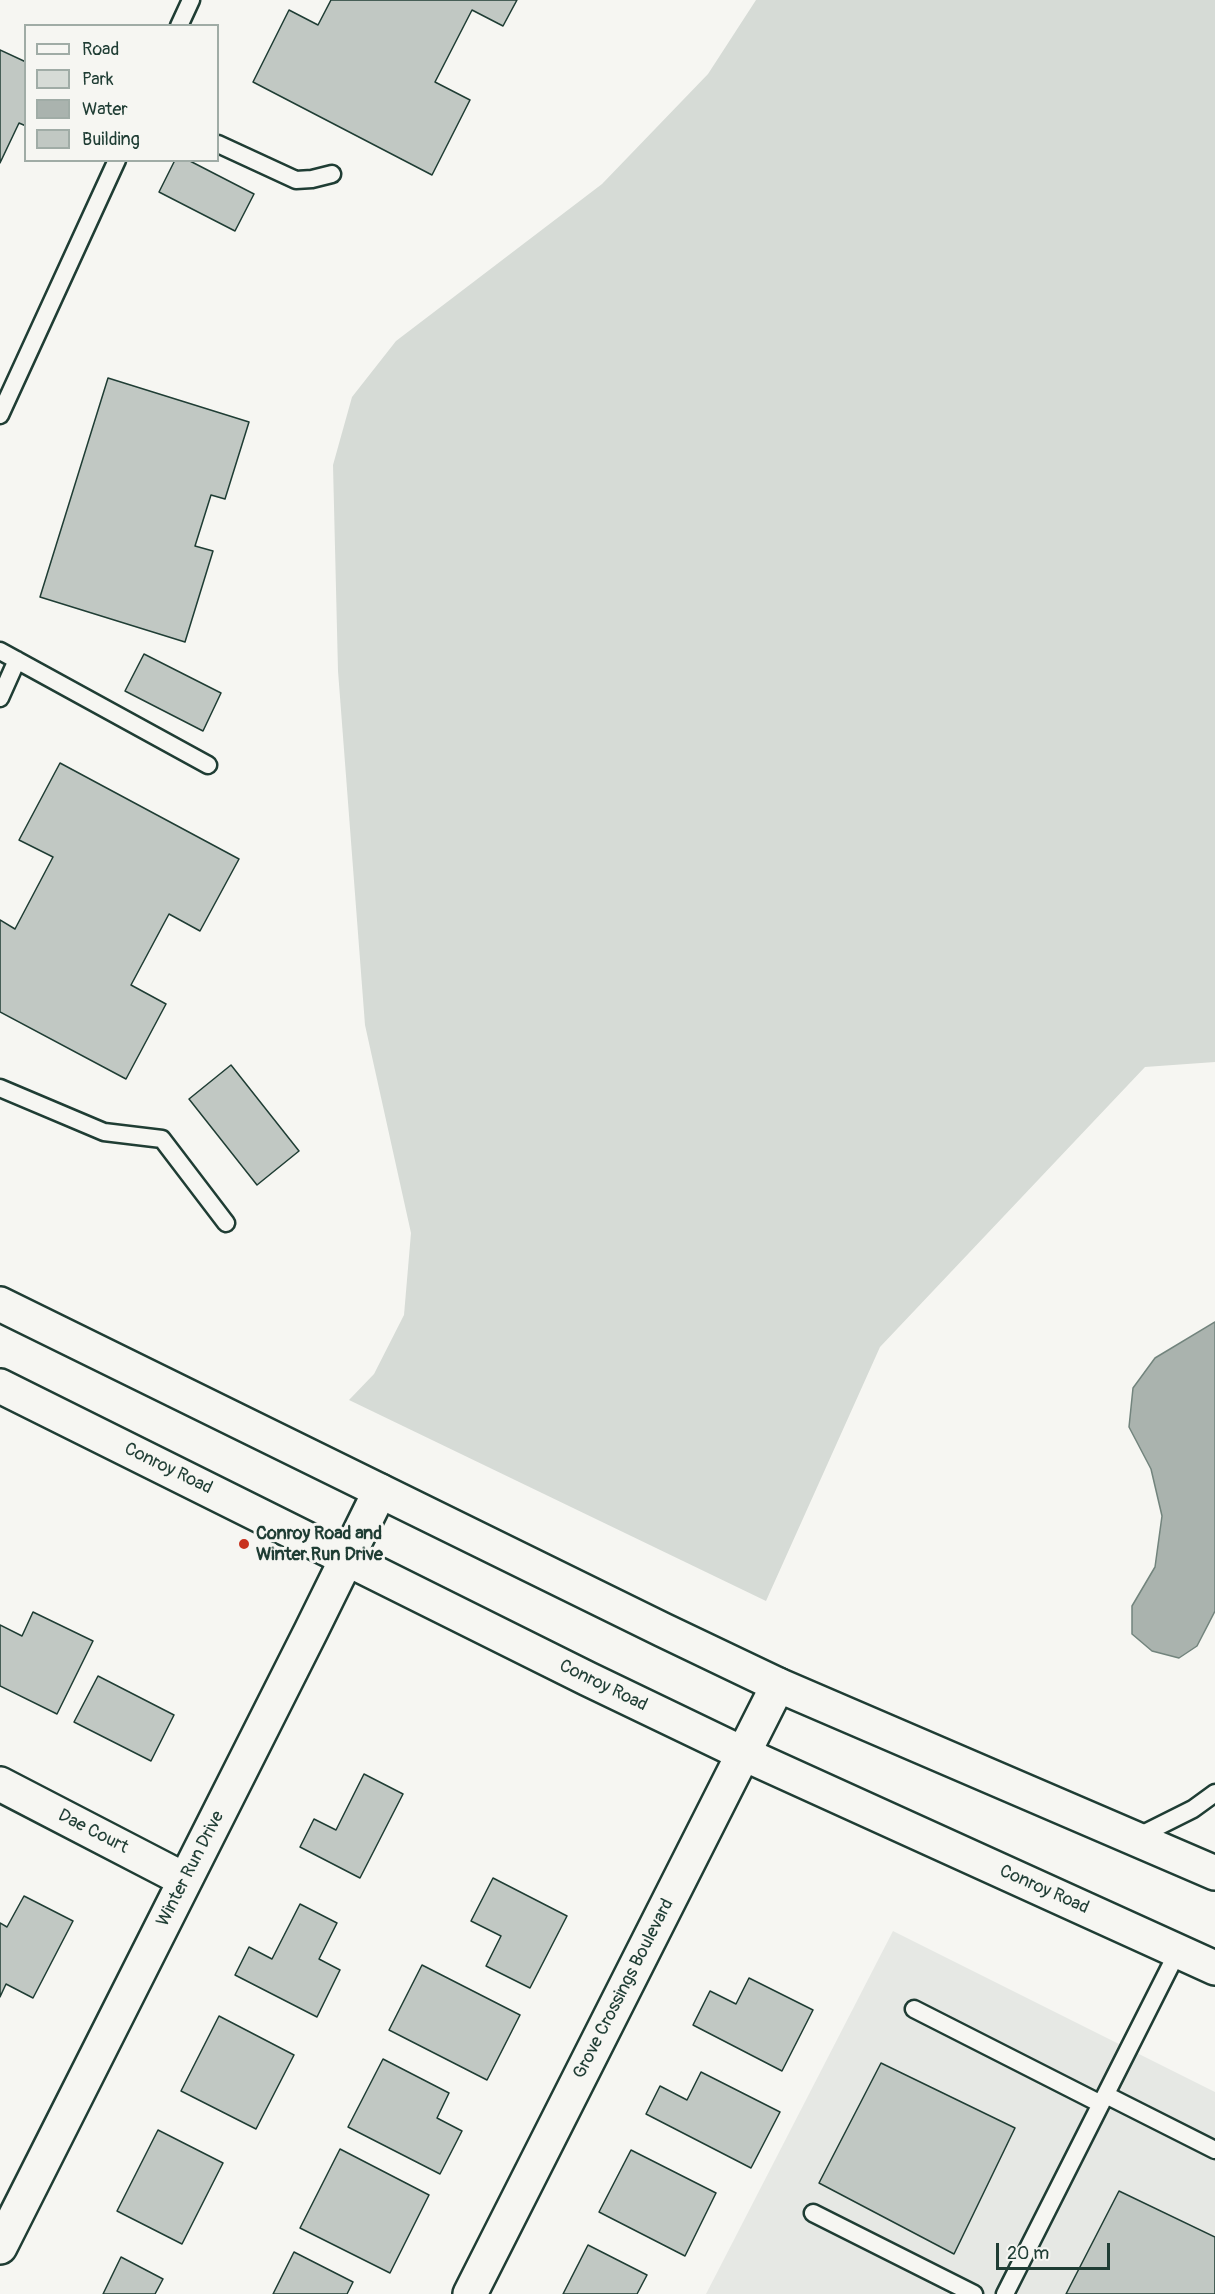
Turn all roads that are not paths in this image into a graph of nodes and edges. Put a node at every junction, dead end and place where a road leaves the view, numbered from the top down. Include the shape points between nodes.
1 (191, 0) edge
2 (180, 24) edge
3 (219, 144) edge
4 (116, 162) edge
5 (332, 174) dead end
6 (0, 415) edge
7 (0, 651) edge
8 (17, 660) junction
9 (0, 698) edge
10 (208, 765) dead end
11 (0, 1088) edge
12 (226, 1223) dead end
13 (0, 1304) edge
14 (0, 1386) edge
15 (380, 1491) junction
16 (348, 1558) junction
17 (778, 1685) junction
18 (744, 1754) junction
19 (0, 1784) edge
20 (1215, 1793) edge
21 (1135, 1838) junction
22 (1215, 1873) edge
23 (185, 1880) junction
24 (1178, 1951) junction
25 (1215, 1968) edge
26 (914, 2009) dead end
27 (1103, 2099) junction
28 (1215, 2151) edge
29 (813, 2213) dead end
30 (0, 2247) edge
31 (470, 2294) edge
32 (974, 2294) edge
33 (1005, 2294) edge

1 - 2 lane
3 - 5 lane via 296,180
4 - 6 lane
7 - 8 lane
8 - 9 lane
8 - 10 lane
11 - 12 lane via 104,1132 162,1139
13 - 15 main road
14 - 16 main road, Conroy Road
15 - 16 main road, Winter Run Drive
15 - 17 main road
16 - 18 main road, Conroy Road
16 - 23 main road, Winter Run Drive
17 - 18 main road, Grove Crossings Boulevard
17 - 21 main road
18 - 24 main road, Conroy Road
18 - 31 main road, Grove Crossings Boulevard
19 - 23 main road, Dae Court
20 - 21 lane via 1193,1809
21 - 22 main road
23 - 30 main road, Winter Run Drive
24 - 25 main road, Conroy Road
24 - 27 lane
26 - 27 lane
27 - 28 lane
27 - 33 lane
29 - 32 lane

